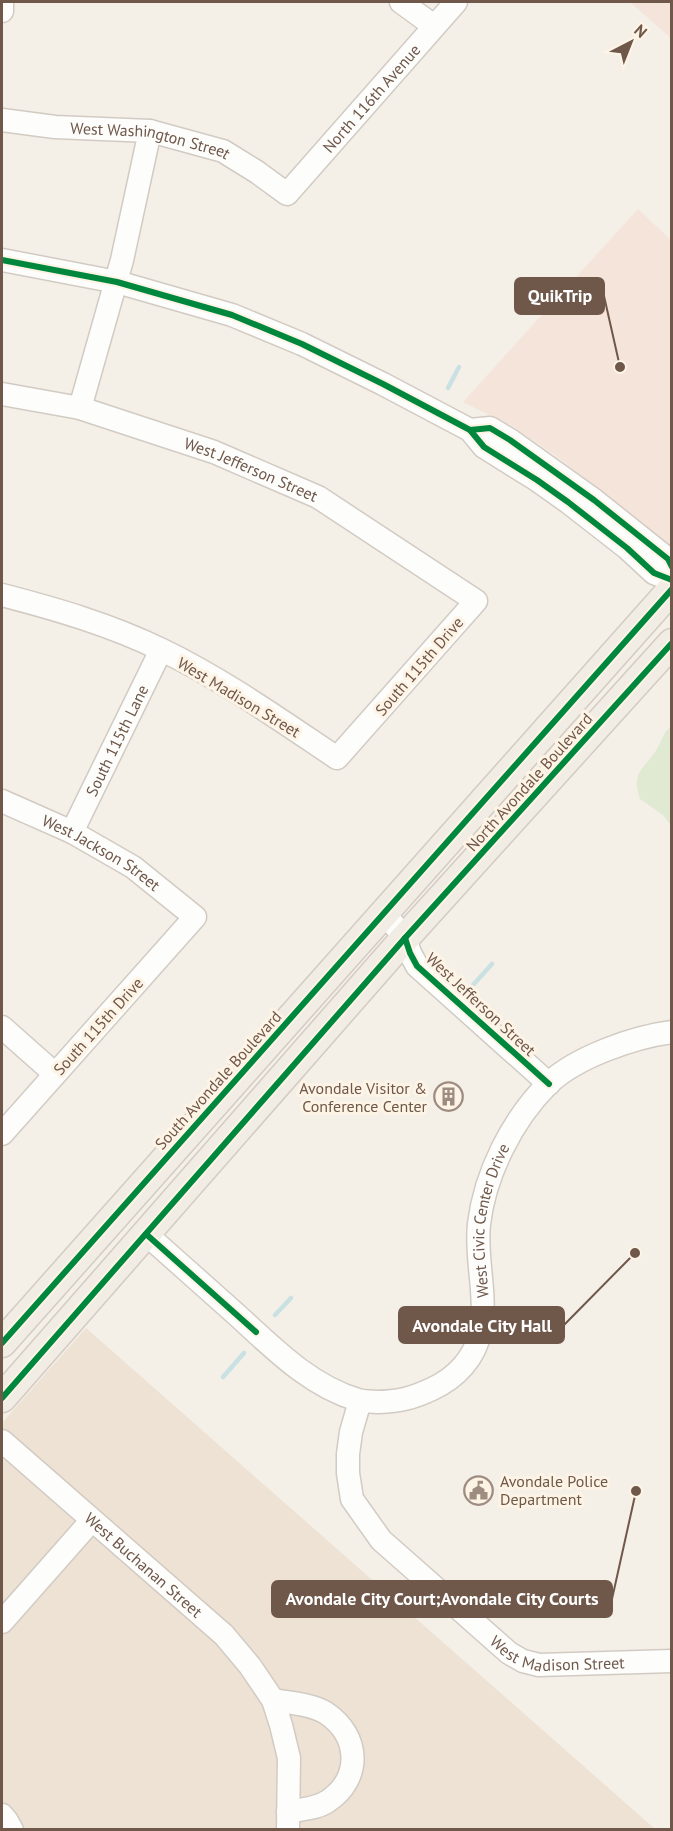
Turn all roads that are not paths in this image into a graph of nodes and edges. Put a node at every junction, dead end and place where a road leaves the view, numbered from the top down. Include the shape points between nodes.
1 (2, 2) edge
2 (401, 2) edge
3 (456, 2) edge
4 (2, 11) edge
5 (434, 26) junction
6 (2, 120) edge
7 (150, 131) junction
8 (286, 194) joint
9 (2, 260) edge
10 (117, 282) junction
11 (2, 394) edge
12 (80, 408) junction
13 (470, 430) junction
14 (672, 567) edge
15 (672, 580) edge
16 (672, 589) edge
17 (2, 595) edge
18 (476, 601) joint
19 (672, 643) edge
20 (161, 650) junction
21 (337, 758) joint
22 (2, 801) edge
23 (72, 832) junction
24 (455, 834) joint
25 (384, 913) junction
26 (195, 917) joint
27 (405, 938) junction
28 (2, 1027) edge
29 (672, 1032) edge
30 (55, 1074) junction
31 (549, 1084) junction
32 (2, 1134) edge
33 (120, 1210) junction
34 (146, 1234) junction
35 (2, 1343) edge
36 (2, 1398) edge
37 (360, 1401) junction
38 (2, 1441) edge
39 (92, 1520) junction
40 (2, 1622) edge
41 (672, 1661) edge
42 (273, 1700) junction
43 (2, 1815) edge
44 (288, 1821) edge
45 (12, 1830) edge

1 - 4 street
2 - 5 street
3 - 5 street, North 116th Avenue
5 - 8 street, North 116th Avenue
6 - 7 street, West Washington Street via 55,127
7 - 8 street, West Washington Street via 223,151
7 - 10 street
9 - 10 street
10 - 12 street
10 - 13 street via 262,327 384,384
11 - 12 street, West Jefferson Street
12 - 18 street, West Jefferson Street via 214,452 318,497
13 - 14 street via 490,428 533,455 626,524 668,559
13 - 15 street via 484,447 568,502 654,573
16 - 24 main road, North Avondale Boulevard
17 - 20 street, West Madison Street via 100,624
18 - 21 street, South 115th Drive
19 - 27 main road, North Avondale Boulevard
20 - 21 street, West Madison Street via 233,689
20 - 23 street, South 115th Lane
22 - 23 street, West Jackson Street
23 - 26 street, West Jackson Street via 133,867
24 - 25 main road, South Avondale Boulevard
25 - 27 street, West Jefferson Street
25 - 33 main road, South Avondale Boulevard
26 - 30 street, South 115th Drive
27 - 31 street, West Jefferson Street via 417,966
27 - 34 main road
28 - 30 street
29 - 31 street, West Civic Center Drive via 615,1046 570,1068
30 - 32 street, South 115th Drive
31 - 37 street, West Civic Center Drive via 519,1119 487,1187 479,1225 484,1309 472,1356 451,1378 420,1395 397,1402
33 - 34 main road
33 - 35 main road, South Avondale Boulevard
34 - 36 main road
34 - 37 street, West Civic Center Drive via 290,1363 326,1388
37 - 41 street, West Madison Street via 348,1454 352,1500 381,1540 509,1653 539,1665
38 - 39 street, West Buchanan Street
39 - 40 street
39 - 42 street, West Buchanan Street via 224,1635
42 - 44 street, West Buchanan Street via 289,1758
42 - 44 street, West Buchanan Street via 326,1713 351,1744 354,1758 350,1775 327,1802
43 - 45 street

